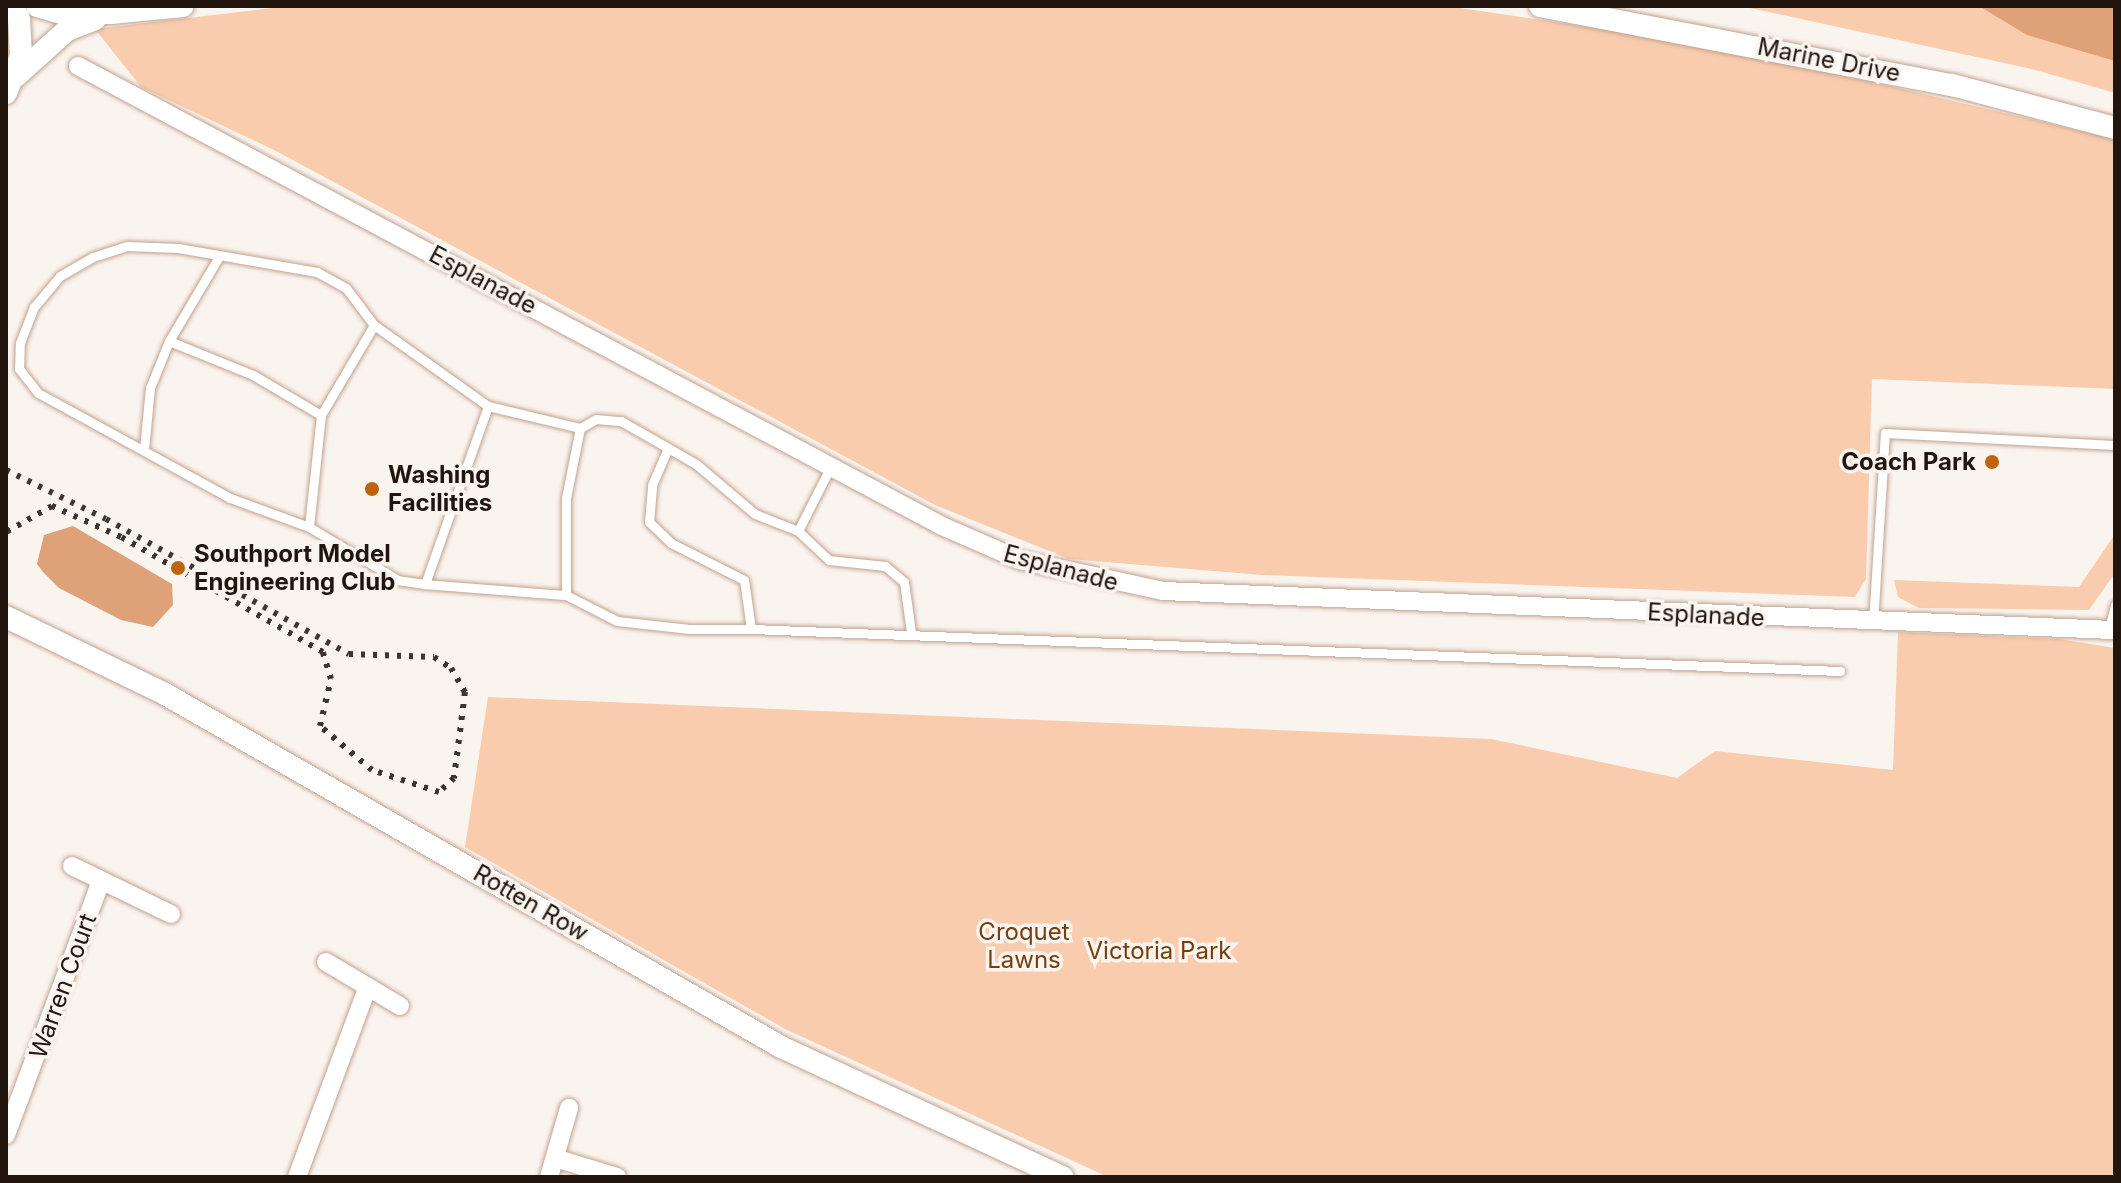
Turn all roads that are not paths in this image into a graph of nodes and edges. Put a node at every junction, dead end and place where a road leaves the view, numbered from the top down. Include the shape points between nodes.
1 (12, 6) edge
2 (37, 6) edge
3 (183, 6) edge
4 (1540, 6) edge
5 (111, 13) junction
6 (78, 66) dead end
7 (11, 84) edge
8 (2115, 128) edge
9 (218, 258) junction
10 (374, 325) junction
11 (169, 341) junction
12 (488, 406) junction
13 (321, 415) junction
14 (580, 428) junction
15 (2115, 445) edge
16 (668, 448) junction
17 (144, 449) junction
18 (832, 464) junction
19 (309, 527) junction
20 (798, 531) junction
21 (425, 584) junction
22 (566, 595) junction
23 (2115, 605) edge
24 (6, 617) edge
25 (1873, 623) junction
26 (751, 629) junction
27 (2112, 629) edge
28 (911, 632) junction
29 (1840, 671) dead end
30 (72, 866) dead end
31 (101, 881) junction
32 (171, 914) dead end
33 (326, 962) dead end
34 (367, 989) junction
35 (400, 1006) dead end
36 (569, 1108) dead end
37 (6, 1135) edge
38 (555, 1158) junction
39 (297, 1177) edge
40 (549, 1177) edge
41 (617, 1177) edge
42 (1062, 1177) edge

1 - 7 street via 22,40
2 - 5 street via 62,13
3 - 5 street
4 - 8 street, Marine Drive via 1938,82
5 - 7 street via 67,30
6 - 18 street, Esplanade
9 - 10 lane via 317,272 346,288
9 - 11 lane
9 - 17 lane via 178,248 127,246 93,257 60,276 34,307 20,343 19,369 38,393
10 - 12 lane
10 - 13 lane
11 - 13 lane via 253,375
11 - 17 lane via 150,388
12 - 14 lane
12 - 21 lane
13 - 19 lane
14 - 16 lane via 609,418
14 - 22 lane via 566,498
15 - 25 lane via 1885,433
16 - 20 lane via 696,464 755,514
16 - 26 lane via 652,485 649,522 671,543 744,580
17 - 19 lane via 230,498
18 - 20 lane
18 - 25 street, Esplanade via 942,526 1020,560 1126,586
19 - 21 lane via 398,580
20 - 28 lane via 829,560 885,566 904,582
21 - 22 lane
22 - 26 lane via 617,621
23 - 27 lane
24 - 42 street, Rotten Row via 178,701 781,1047
25 - 27 street, Esplanade
26 - 28 lane
28 - 29 lane
30 - 31 street
31 - 32 street
31 - 37 street, Warren Court
33 - 34 street
34 - 35 street
34 - 39 street
36 - 38 street
38 - 40 street
38 - 41 street

